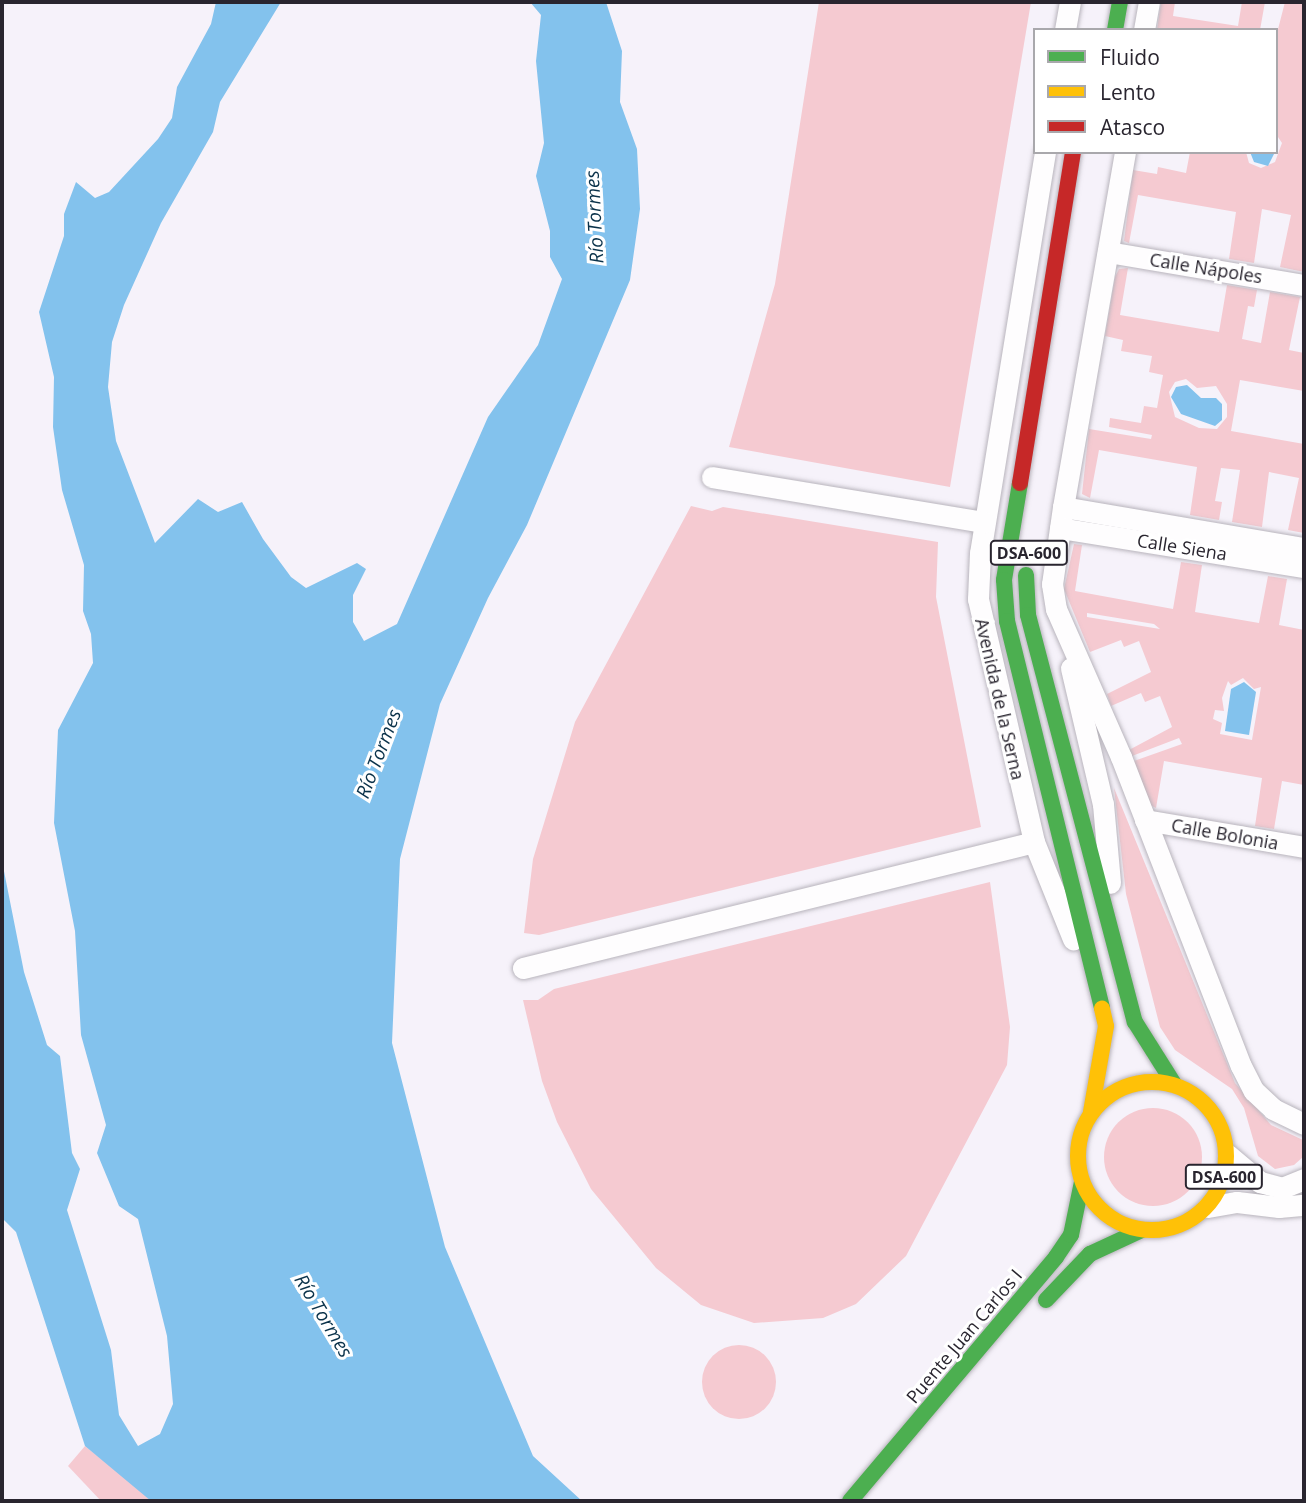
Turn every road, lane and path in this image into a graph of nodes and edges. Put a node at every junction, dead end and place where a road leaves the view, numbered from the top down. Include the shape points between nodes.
1 (1070, 2) edge
2 (1120, 2) edge
3 (1149, 2) edge
4 (1065, 28) edge
5 (1115, 28) edge
6 (1144, 28) edge
7 (1045, 154) edge
8 (1073, 154) edge
9 (1125, 154) edge
10 (1108, 252) junction
11 (1304, 285) edge
12 (712, 477) dead end
13 (1062, 518) junction
14 (984, 522) junction
15 (1304, 548) edge
16 (1028, 560) dead end
17 (1304, 567) edge
18 (1056, 608) junction
19 (1145, 820) junction
20 (1034, 842) junction
21 (1304, 847) edge
22 (1115, 948) junction
23 (523, 968) dead end
24 (1098, 984) junction
25 (1174, 1084) junction
26 (1091, 1112) junction
27 (1304, 1124) edge
28 (1228, 1155) junction
29 (1304, 1179) edge
30 (1082, 1182) junction
31 (1304, 1205) edge
32 (1208, 1206) junction
33 (1142, 1230) junction
34 (1035, 1312) dead end
35 (850, 1501) edge

1 - 4 street
2 - 5 main road
3 - 6 street
7 - 14 street, Avenida de la Serna
8 - 24 main road, Avenida de la Serna / DSA-600 via 1004,595
9 - 10 street
10 - 11 street, Calle Nápoles
10 - 13 street
12 - 14 street
13 - 15 street, Calle Siena
13 - 17 street, Calle Siena
13 - 18 street via 1052,584
14 - 20 street, Avenida de la Serna via 979,569 981,627
16 - 22 main road, DSA-600 via 1028,615
18 - 19 street
18 - 22 street via 1103,804
19 - 21 street, Calle Bolonia
19 - 27 street via 1254,1091 1273,1108
20 - 23 street
20 - 24 street, Avenida de la Serna via 1071,935
22 - 25 main road, DSA-600 via 1135,1023
24 - 26 main road, Avenida de la Serna / DSA-600 via 1106,1026
25 - 26 main road, DSA-600 via 1137,1082 1104,1098
25 - 28 main road, DSA-600 via 1195,1094 1212,1111 1224,1132
26 - 30 main road, DSA-600 via 1077,1158
28 - 29 street via 1260,1182 1282,1188
28 - 32 main road, DSA-600 via 1223,1183
30 - 33 main road via 1096,1205 1117,1222
30 - 35 main road, Puente Juan Carlos I / DSA-600 via 1070,1235 1056,1257
31 - 32 street via 1237,1202
32 - 33 main road, DSA-600 via 1178,1225
33 - 34 main road, DSA-600 via 1090,1254

